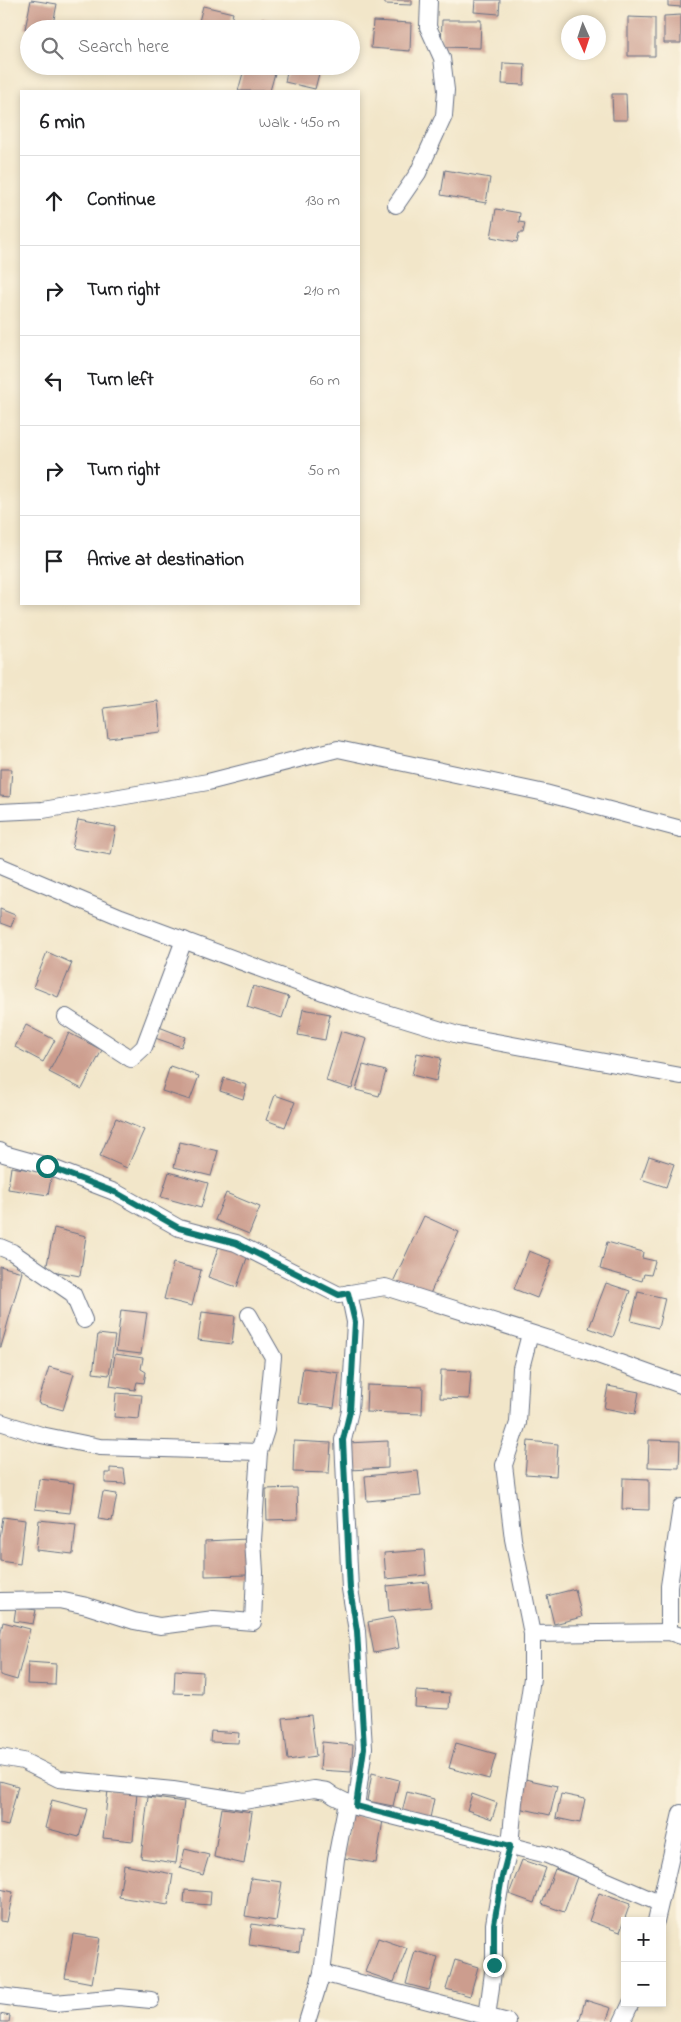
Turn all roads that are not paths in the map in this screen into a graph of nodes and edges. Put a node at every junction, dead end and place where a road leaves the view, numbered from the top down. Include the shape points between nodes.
1 (429, 0) edge
2 (396, 204) dead end
3 (0, 812) edge
4 (681, 829) edge
5 (0, 866) edge
6 (184, 940) junction
7 (66, 1017) dead end
8 (681, 1076) edge
9 (0, 1152) edge
10 (0, 1247) edge
11 (348, 1293) junction
12 (249, 1315) dead end
13 (84, 1320) dead end
14 (530, 1334) junction
15 (681, 1385) edge
16 (0, 1422) edge
17 (259, 1452) junction
18 (681, 1507) edge
19 (0, 1601) edge
20 (532, 1634) junction
21 (675, 1634) edge
22 (0, 1757) edge
23 (351, 1804) junction
24 (681, 1813) edge
25 (510, 1846) junction
26 (659, 1904) junction
27 (657, 1917) edge
28 (322, 1973) junction
29 (0, 1996) edge
30 (151, 2000) dead end
31 (629, 2007) edge
32 (487, 2016) junction
33 (308, 2022) edge
34 (508, 2022) edge
35 (622, 2022) edge

1 - 2 street via 428,28 442,58 446,90 444,116 418,172
3 - 4 street via 43,810 208,782 338,749 545,794
5 - 6 street
6 - 7 street via 144,1048 131,1059
6 - 8 street via 350,1002 458,1035
9 - 11 street via 117,1193 179,1228 236,1243 339,1295
10 - 13 street via 73,1294
11 - 14 street via 385,1287
11 - 23 street via 355,1322 350,1411 343,1440 350,1589 357,1631 364,1748
12 - 17 street via 273,1357 266,1430
14 - 15 street
14 - 20 street via 521,1368 518,1423 504,1465 513,1539
16 - 17 street via 100,1448
17 - 19 street via 253,1540 254,1622 214,1619 160,1626 59,1600
18 - 21 street via 669,1586
20 - 21 street
20 - 25 street via 532,1678
22 - 23 street via 23,1761 59,1779 173,1790 244,1802 314,1788 327,1790
23 - 25 street
23 - 28 street via 336,1859
24 - 26 street
25 - 26 street via 547,1855
25 - 32 street via 494,1924 494,1965
26 - 27 street
28 - 32 street
28 - 33 street
29 - 30 street via 55,2003 119,1997
31 - 35 street
32 - 34 street

